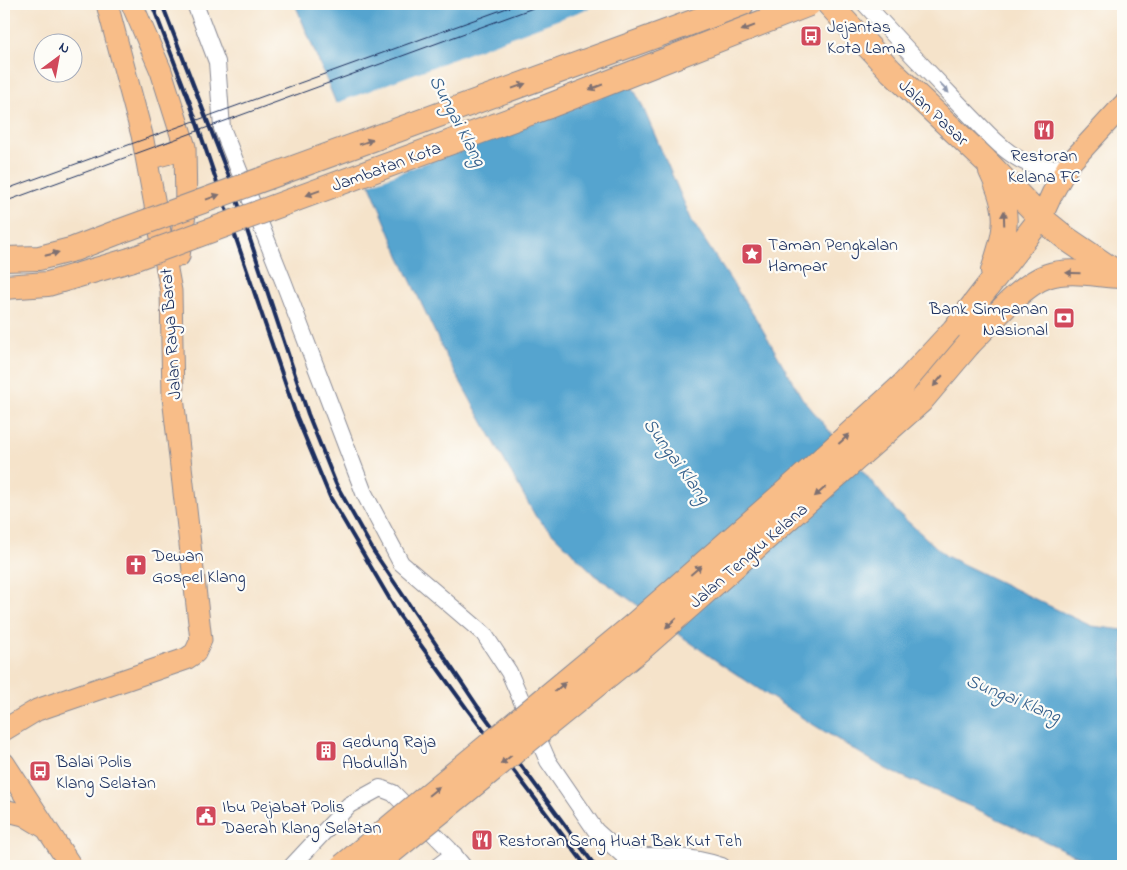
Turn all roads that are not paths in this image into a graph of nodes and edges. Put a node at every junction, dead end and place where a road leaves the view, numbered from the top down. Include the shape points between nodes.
1 (107, 4) edge
2 (132, 4) edge
3 (195, 4) edge
4 (742, 4) edge
5 (809, 4) edge
6 (829, 4) edge
7 (865, 4) edge
8 (1123, 105) edge
9 (186, 147) junction
10 (147, 159) junction
11 (985, 160) junction
12 (1069, 164) junction
13 (1041, 218) junction
14 (4, 259) edge
15 (1122, 276) edge
16 (48, 284) junction
17 (4, 287) edge
18 (171, 290) junction
19 (4, 295) edge
20 (980, 297) junction
21 (962, 337) junction
22 (77, 696) junction
23 (4, 711) edge
24 (4, 730) edge
25 (4, 763) edge
26 (4, 810) edge
27 (46, 828) junction
28 (459, 860) edge
29 (71, 866) edge
30 (292, 866) edge
31 (343, 866) edge
32 (374, 866) edge
33 (438, 866) edge
34 (722, 866) edge

1 - 10 main road, Jalan Raya Barat via 138,114
2 - 9 main road via 161,71
3 - 34 street via 217,62 222,128 364,493 401,562 484,634 509,672 548,762 596,831 625,857 668,855
14 -> 4 highway, Jambatan Kota, bridge via 39,258 74,249
5 -> 16 highway, Jambatan Kota, bridge via 539,109 130,260
6 - 11 highway, Jalan Pasar via 891,71
7 -> 12 street via 988,134 1014,155 1042,168 1055,169
8 - 12 main road
9 - 10 main road
9 - 18 main road via 186,207
10 - 18 main road, Jalan Raya Barat
11 - 13 highway, Jalan Pasar
20 -> 11 highway via 1002,243 1006,218 1000,190
12 - 13 main road
13 - 15 highway, Jalan Pasar via 1066,239
13 - 20 highway, Jalan Tengku Kelana
15 -> 21 highway, Jalan Tengku Kelana via 1079,273 1048,276 1032,283
16 - 17 highway, Jambatan Kota
16 - 19 street
18 - 22 main road, Jalan Raya Barat via 174,396 201,640 195,653 186,659
20 - 21 highway, Jalan Tengku Kelana
31 -> 21 highway, Jalan Tengku Kelana, bridge via 635,624 903,385
21 -> 32 highway, Jalan Tengku Kelana, bridge via 916,407 643,648
22 - 23 main road
22 - 24 main road via 37,710
25 - 27 main road
26 - 27 main road via 24,815
27 - 29 main road
28 - 30 street via 393,793 380,788 348,805
28 - 33 street

